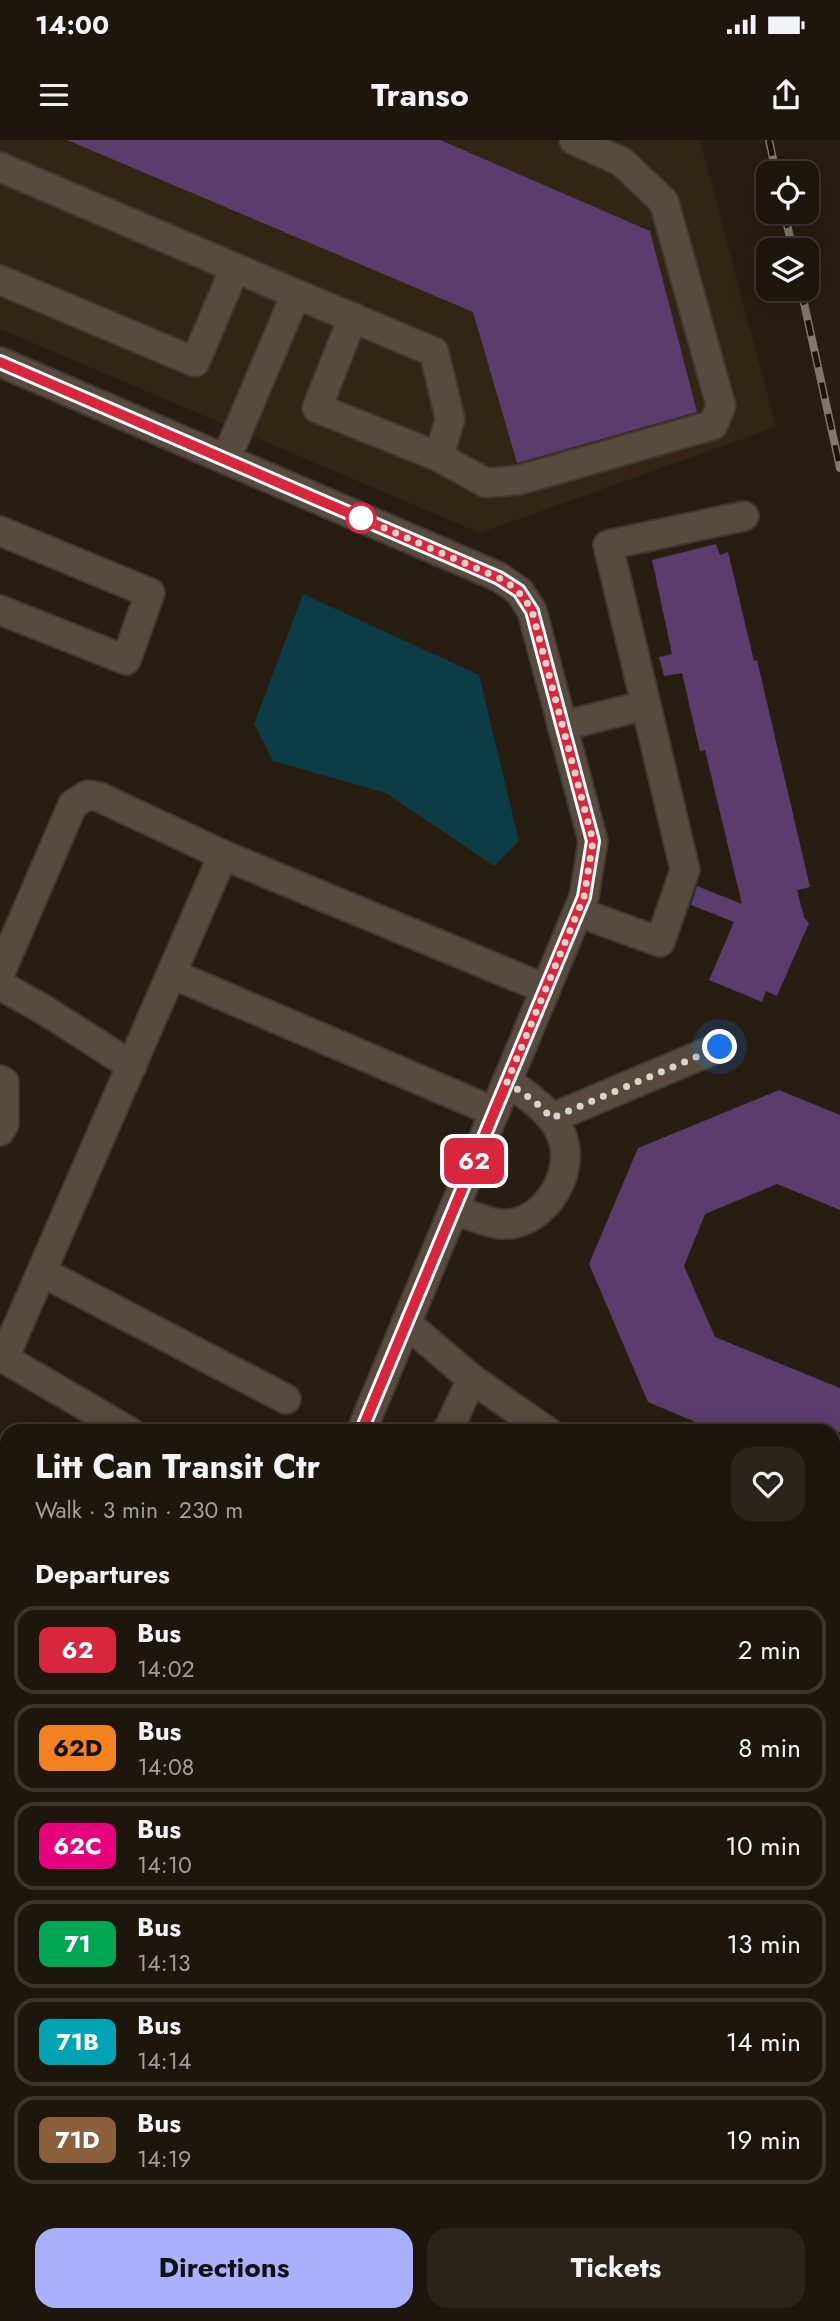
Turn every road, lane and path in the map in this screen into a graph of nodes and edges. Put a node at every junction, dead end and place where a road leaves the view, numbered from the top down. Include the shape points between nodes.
1 (574, 140) edge
2 (624, 151) edge
3 (0, 167) edge
4 (235, 268) junction
5 (0, 280) edge
6 (296, 294) junction
7 (353, 317) junction
8 (0, 362) edge
9 (439, 457) junction
10 (226, 459) junction
11 (744, 516) dead end
12 (0, 531) edge
13 (0, 610) edge
14 (646, 705) junction
15 (562, 726) junction
16 (223, 855) junction
17 (578, 912) junction
18 (0, 973) edge
19 (172, 974) junction
20 (0, 985) edge
21 (546, 989) junction
22 (720, 1047) dead end
23 (132, 1066) junction
24 (0, 1080) edge
25 (507, 1082) junction
26 (495, 1112) junction
27 (552, 1118) junction
28 (0, 1131) edge
29 (454, 1210) junction
30 (42, 1272) junction
31 (406, 1323) junction
32 (2, 1357) edge
33 (472, 1379) junction
34 (286, 1399) dead end
35 (116, 1424) edge
36 (364, 1424) edge
37 (451, 1424) edge
38 (537, 1424) edge

1 - 2 street
2 - 9 street via 664,202 721,406 713,425 519,480 486,483
3 - 4 street
4 - 5 street via 195,362
4 - 6 street
6 - 7 street
6 - 10 street
7 - 9 street via 434,352 450,419
7 - 9 street via 317,408
8 - 10 street
10 - 15 street via 509,583 532,611
11 - 14 street via 608,545
12 - 13 street via 150,593 126,660
14 - 15 street
14 - 17 street via 685,870 660,943
15 - 17 street via 593,841
16 - 18 street via 88,795 73,804
16 - 19 street
16 - 21 street
17 - 21 street
19 - 23 street
19 - 26 street
20 - 23 street
21 - 25 street
22 - 27 street
23 - 30 street
24 - 28 street via 4,1083 4,1124
25 - 26 street
25 - 27 street
26 - 29 street
27 - 29 street via 564,1142 564,1178 551,1198 523,1221 501,1224
29 - 31 street
30 - 32 street
30 - 34 street
31 - 33 street
31 - 36 street
32 - 35 street
33 - 37 street
33 - 38 street

